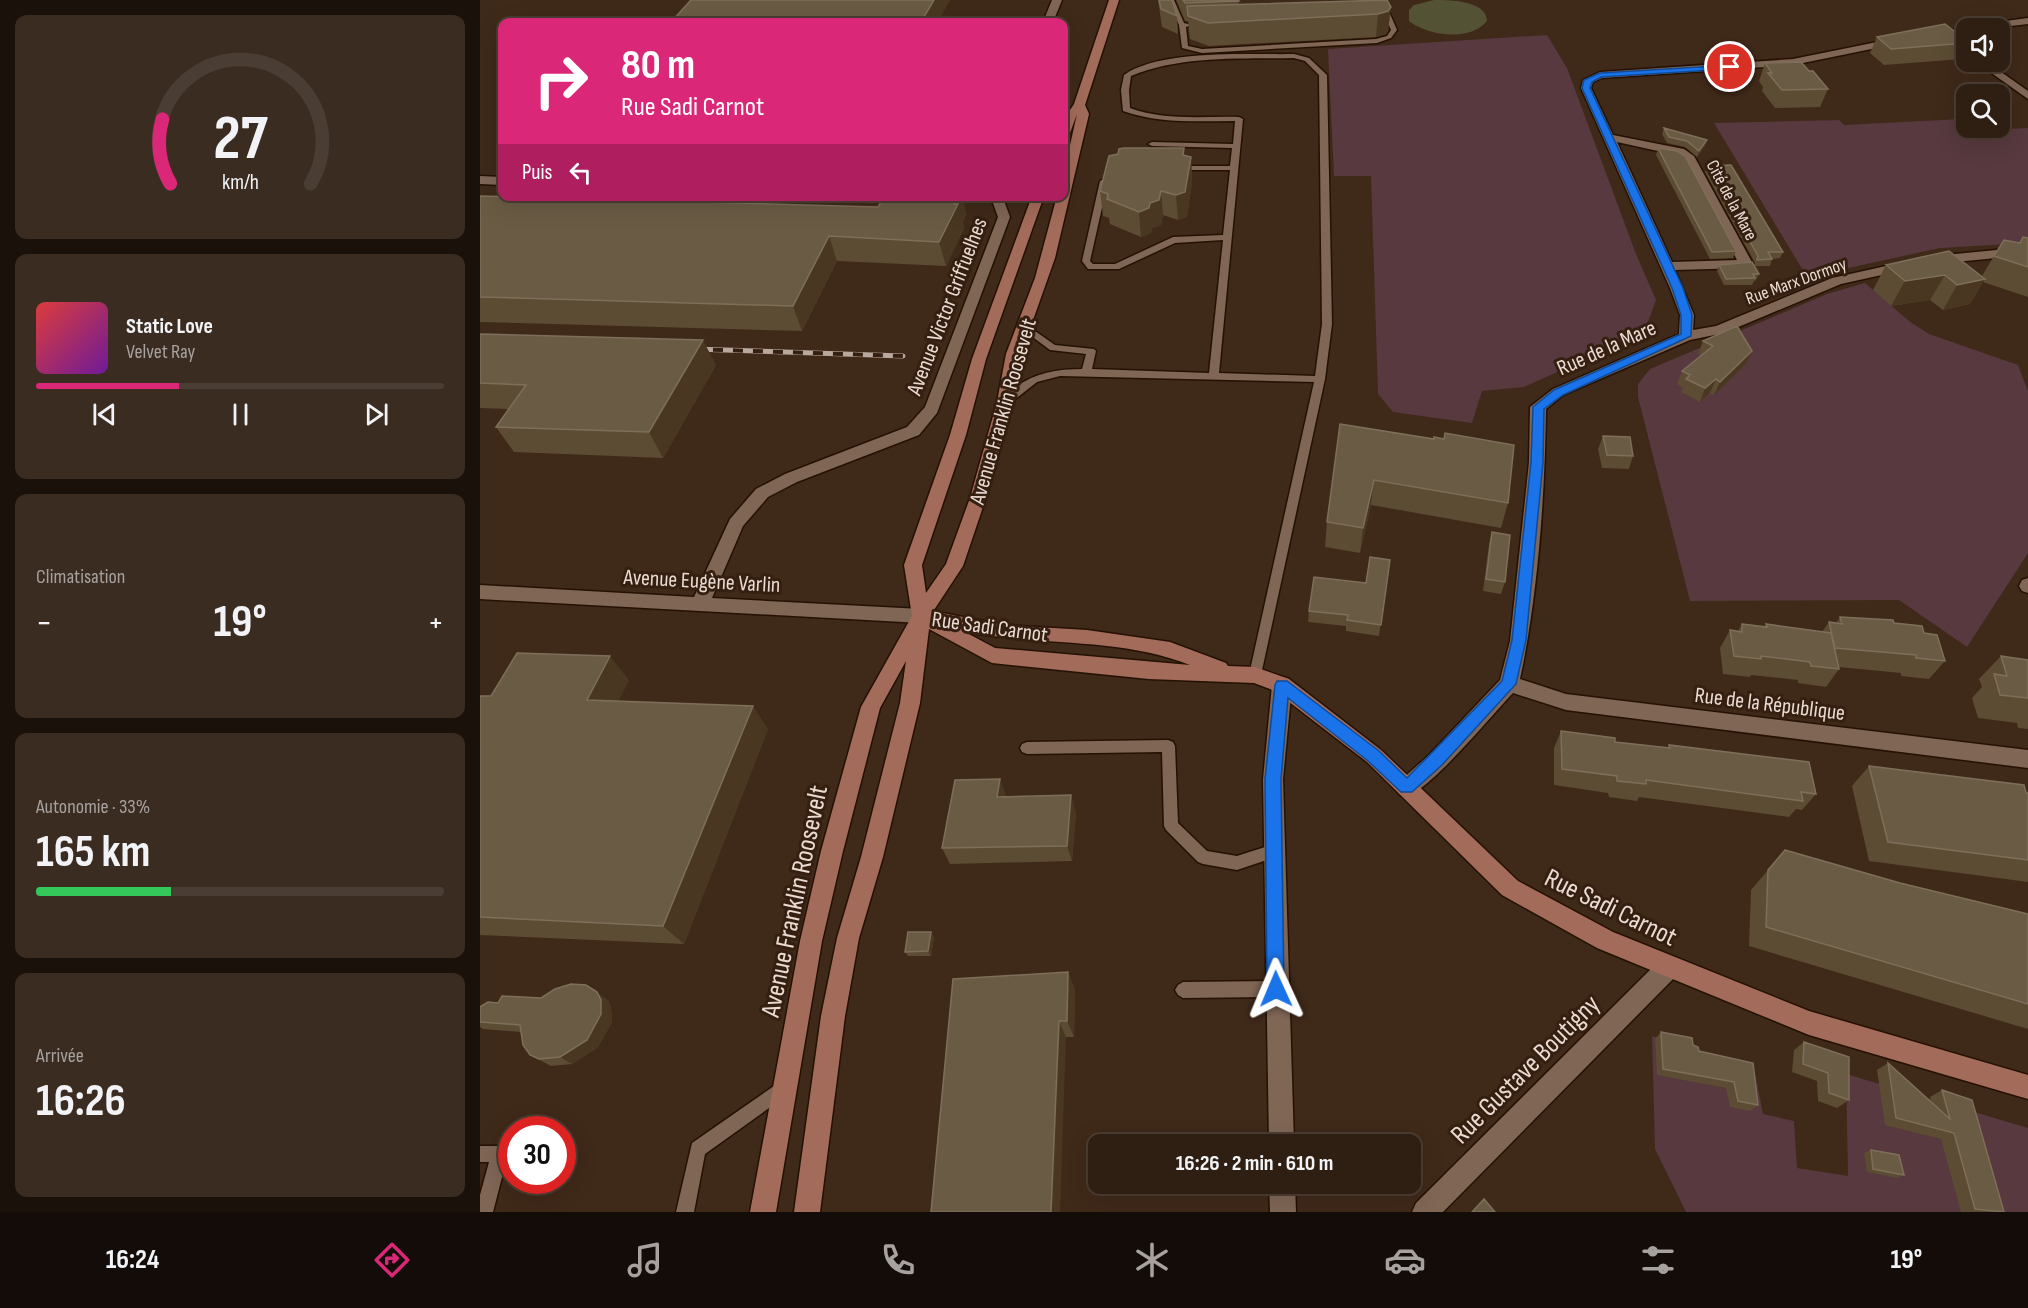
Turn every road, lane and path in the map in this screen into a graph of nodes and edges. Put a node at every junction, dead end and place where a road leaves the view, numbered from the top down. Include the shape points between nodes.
1 (1057, 0) edge
2 (1114, 0) edge
3 (1171, 0) edge
4 (1381, 0) edge
5 (1376, 17) edge
6 (1387, 17) junction
7 (1050, 18) edge
8 (2028, 21) edge
9 (2010, 23) edge
10 (1203, 24) edge
11 (1182, 25) junction
12 (1956, 32) edge
13 (1944, 34) junction
14 (1956, 43) edge
15 (1995, 72) edge
16 (2028, 96) edge
17 (1079, 105) junction
18 (1068, 122) edge
19 (1608, 137) junction
20 (1152, 144) dead end
21 (1237, 146) junction
22 (1168, 168) edge
23 (1235, 168) junction
24 (1105, 173) edge
25 (1068, 176) edge
26 (480, 180) edge
27 (498, 181) edge
28 (999, 201) edge
29 (1036, 201) edge
30 (1062, 201) edge
31 (1228, 237) junction
32 (2028, 251) edge
33 (1668, 266) junction
34 (1026, 327) junction
35 (1686, 336) junction
36 (1086, 372) junction
37 (1214, 376) junction
38 (1320, 379) junction
39 (1005, 402) junction
40 (480, 592) edge
41 (700, 604) junction
42 (921, 616) junction
43 (1232, 673) junction
44 (1255, 675) junction
45 (1509, 684) junction
46 (1282, 685) junction
47 (1027, 748) dead end
48 (2028, 759) edge
49 (1407, 788) junction
50 (1274, 850) junction
51 (1668, 968) junction
52 (1276, 989) junction
53 (1183, 990) dead end
54 (785, 1086) junction
55 (2028, 1087) edge
56 (1281, 1134) edge
57 (480, 1154) edge
58 (1282, 1194) edge
59 (484, 1212) edge
60 (685, 1212) edge
61 (763, 1212) edge
62 (807, 1212) edge
63 (1283, 1212) edge
64 (1425, 1212) edge

1 - 7 street
2 - 17 main road, Avenue Franklin Roosevelt
3 - 11 lane
4 - 6 lane
5 - 6 lane
6 - 11 lane via 1394,30 1389,37 1377,41 1202,51 1185,48
8 - 9 street
10 - 11 lane
12 - 13 street
13 - 14 street
13 - 19 street, Rue de la Mare via 1793,62 1600,75 1588,80 1586,88
15 - 16 street
17 - 18 main road, Avenue Franklin Roosevelt
17 - 25 main road, Avenue Franklin Roosevelt via 1083,114
19 - 33 street, Rue de la Mare
19 - 33 street, Cité de la Mare via 1680,152 1690,159 1746,264
20 - 21 lane
21 - 23 lane
21 - 38 lane via 1239,119 1157,117 1126,109 1128,75 1163,62 1294,56 1307,59 1323,75 1328,324
22 - 23 lane
23 - 31 lane
24 - 31 lane via 1086,261 1091,267 1116,267 1173,240
26 - 27 street
28 - 41 street, Avenue Victor Griffuelhes via 1004,216 932,409 913,430 762,493 736,523
29 - 42 main road, Avenue Franklin Roosevelt via 979,359 958,435 912,565
30 - 34 main road, Avenue Franklin Roosevelt
31 - 37 lane
32 - 35 street, Rue Marx Dormoy via 1918,263 1837,282 1719,330
33 - 35 street, Rue de la Mare via 1687,315
34 - 36 lane via 1053,348 1091,351
34 - 39 main road, Avenue Franklin Roosevelt via 1019,336 1005,386
35 - 45 street, Rue de la Mare via 1558,392 1538,407 1537,462 1519,640
36 - 37 lane
36 - 39 lane via 1048,372 1028,382
37 - 38 lane
38 - 44 lane
39 - 42 main road, Avenue Franklin Roosevelt via 954,566
40 - 41 street, Avenue Eugène Varlin
41 - 42 street, Avenue Eugène Varlin
42 - 43 main road, Rue Sadi Carnot via 1005,632 1170,649
42 - 43 main road, Rue Sadi Carnot via 992,655 1149,671
42 - 54 main road, Avenue Franklin Roosevelt via 871,707 811,941
42 - 62 main road, Avenue Franklin Roosevelt via 910,703 848,938 833,1016
43 - 44 main road, Rue Sadi Carnot
44 - 46 main road, Rue Sadi Carnot
45 - 48 street, Rue de la République via 1566,702
45 - 49 street
46 - 49 main road, Rue Sadi Carnot via 1374,756
46 - 50 street via 1273,779
47 - 50 lane via 1168,746 1171,826 1203,857 1237,863
49 - 51 main road, Rue Sadi Carnot via 1510,888
50 - 52 street
51 - 55 main road, Rue Sadi Carnot via 1809,1023
51 - 64 street, Rue Gustave Boutigny
52 - 53 lane
52 - 56 street
54 - 60 lane via 698,1149
54 - 61 main road, Avenue Franklin Roosevelt
57 - 59 lane via 500,1154
58 - 63 street

